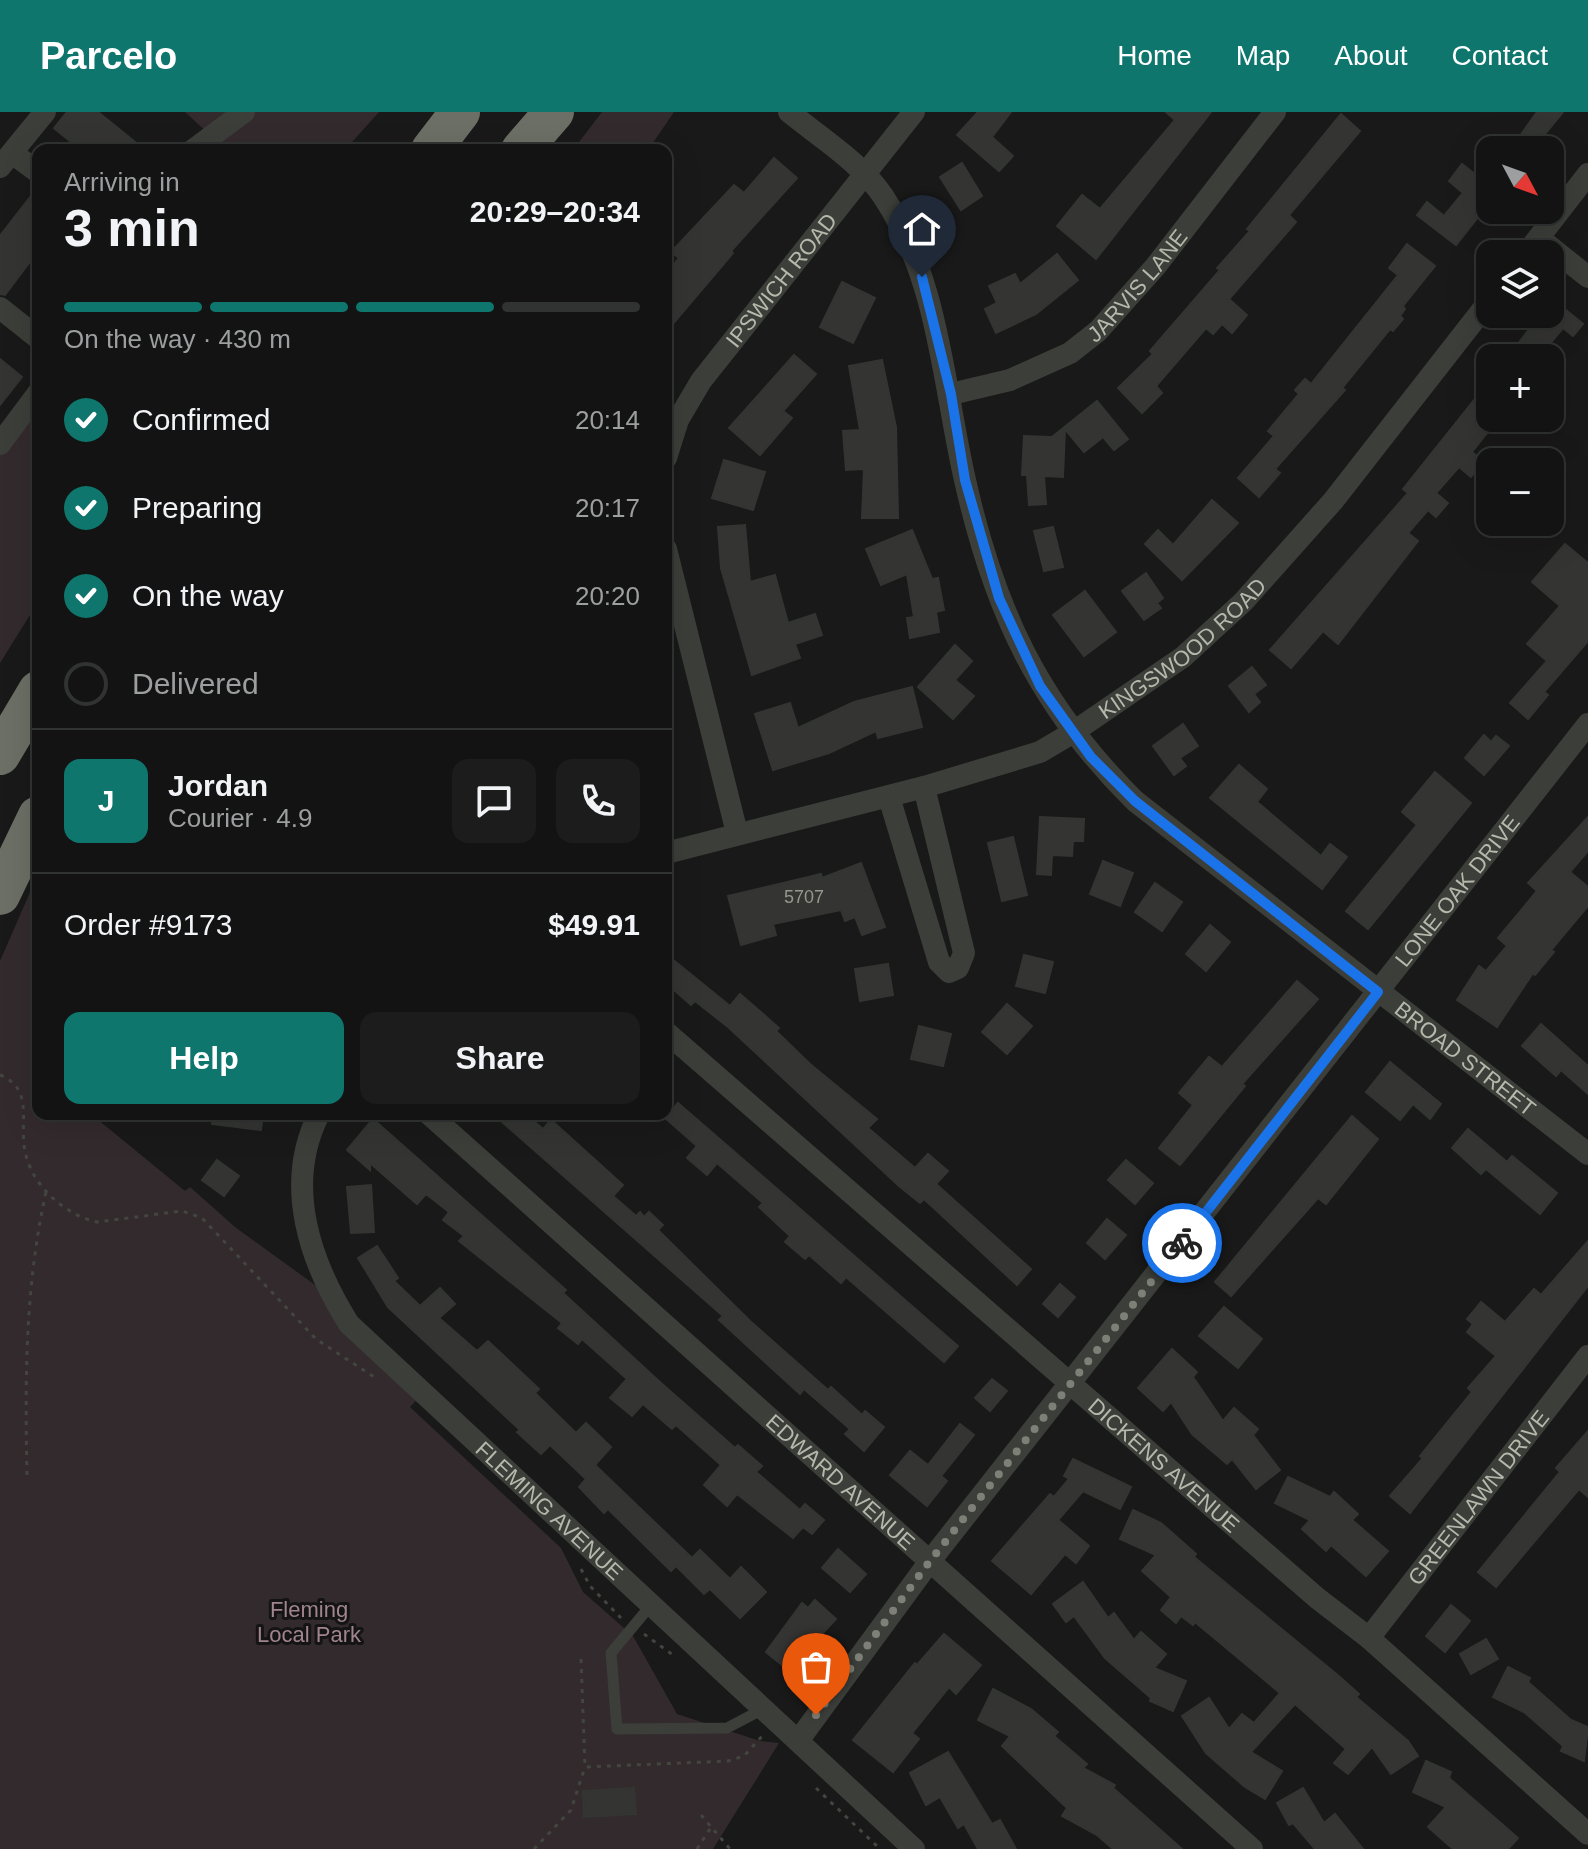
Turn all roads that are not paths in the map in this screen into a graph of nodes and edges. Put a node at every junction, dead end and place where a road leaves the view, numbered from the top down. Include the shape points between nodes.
1 (45, 112) edge
2 (244, 112) edge
3 (441, 112) edge
4 (460, 112) edge
5 (536, 112) edge
6 (554, 112) edge
7 (789, 112) edge
8 (914, 112) edge
9 (1275, 112) edge
10 (201, 144) edge
11 (422, 144) edge
12 (436, 144) edge
13 (512, 144) edge
14 (526, 144) edge
15 (6, 160) edge
16 (32, 170) edge
17 (866, 174) junction
18 (1588, 174) edge
19 (1537, 240) edge
20 (1564, 264) edge
21 (1588, 277) edge
22 (0, 308) edge
23 (1476, 318) edge
24 (32, 333) edge
25 (951, 394) junction
26 (32, 401) edge
27 (672, 439) edge
28 (0, 444) edge
29 (672, 573) edge
30 (32, 701) edge
31 (1588, 724) edge
32 (1072, 733) junction
33 (0, 755) edge
34 (924, 787) junction
35 (889, 797) junction
36 (32, 828) edge
37 (737, 833) junction
38 (672, 851) edge
39 (0, 895) edge
40 (1378, 992) junction
41 (672, 1037) edge
42 (317, 1120) edge
43 (436, 1120) edge
44 (1588, 1154) edge
45 (1588, 1356) edge
46 (1071, 1384) junction
47 (930, 1561) junction
48 (651, 1605) junction
49 (1369, 1638) junction
50 (754, 1713) junction
51 (798, 1741) junction
52 (1588, 1834) edge
53 (914, 1849) edge
54 (1252, 1849) edge

1 - 15 street
2 - 10 street
3 - 11 highway
4 - 12 highway
5 - 13 highway
6 - 14 highway
7 - 17 street, BROAD STREET
8 - 17 street, IPSWICH ROAD
9 - 25 street, JARVIS LANE via 1155,267 1098,331 1070,353 1010,380
15 - 16 street
17 - 25 street, BROAD STREET via 908,240
17 - 27 street, IPSWICH ROAD via 701,381
18 - 19 street
20 - 21 street
22 - 24 street
23 - 32 street, KINGSWOOD ROAD via 1333,501 1243,602 1183,657
25 - 32 street, BROAD STREET via 965,480 999,598 1040,686
26 - 28 street
29 - 37 street
30 - 33 highway
31 - 40 street, LONE OAK DRIVE
32 - 34 street, KINGSWOOD ROAD via 1040,752
32 - 40 street, BROAD STREET via 1135,801
34 - 35 street, KINGSWOOD ROAD
34 - 35 street via 964,953 958,968 949,972 939,962
35 - 37 street, KINGSWOOD ROAD
36 - 39 highway
37 - 38 street, KINGSWOOD ROAD
40 - 44 street, BROAD STREET
40 - 46 street, LONE OAK DRIVE
41 - 46 street, DICKENS AVENUE
42 - 48 street, FLEMING AVENUE via 302,1175 306,1235 349,1324
43 - 47 street, EDWARD AVENUE
45 - 49 street, GREENLAWN DRIVE
46 - 47 street, LONE OAK DRIVE
46 - 49 street, DICKENS AVENUE
47 - 51 street, LONE OAK DRIVE
47 - 54 street, EDWARD AVENUE
48 - 50 street, FLEMING AVENUE
48 - 50 lane via 611,1653 617,1729 727,1728
49 - 52 street, DICKENS AVENUE
50 - 51 street, FLEMING AVENUE
51 - 53 street, FLEMING AVENUE

